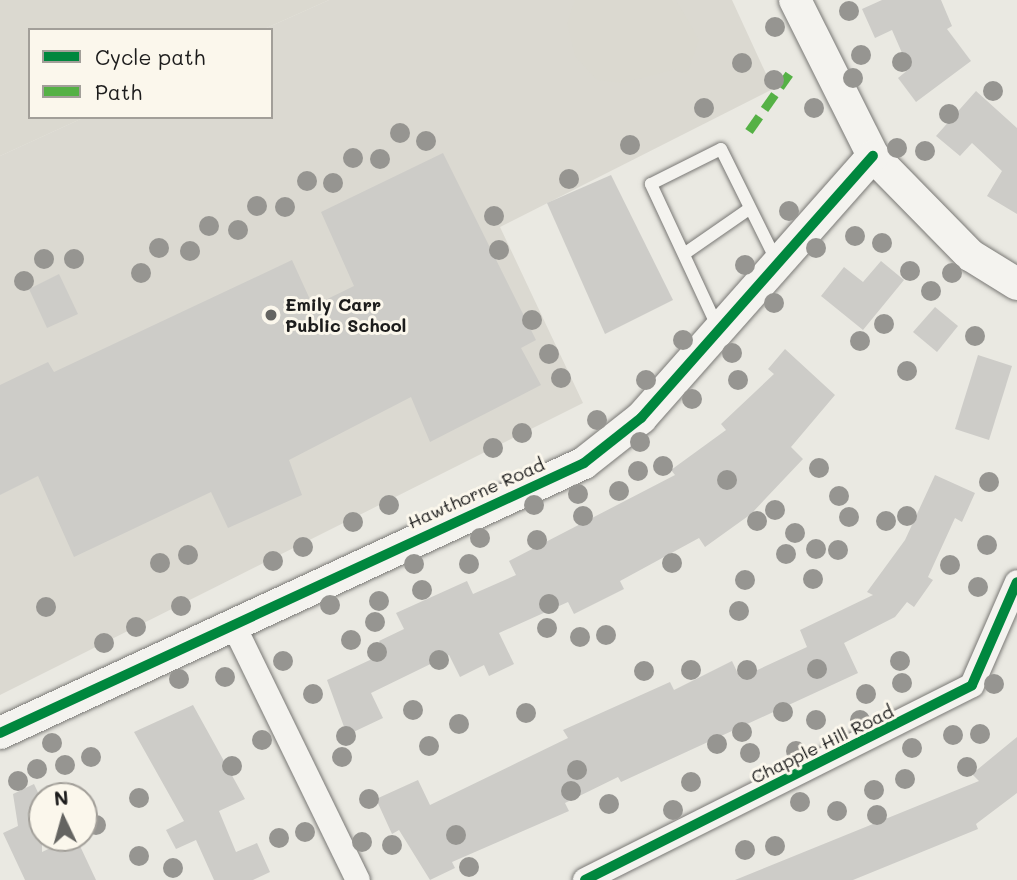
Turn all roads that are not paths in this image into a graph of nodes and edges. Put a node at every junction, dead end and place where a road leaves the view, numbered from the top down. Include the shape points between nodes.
1 (794, 0) edge
2 (873, 156) junction
3 (749, 209) junction
4 (684, 254) junction
5 (779, 265) junction
6 (1017, 284) edge
7 (720, 331) junction
8 (1017, 582) edge
9 (232, 622) junction
10 (0, 733) edge
11 (358, 880) edge
12 (585, 880) edge

1 - 2 street
2 - 5 street, Hawthorne Road
2 - 6 street via 970,255
3 - 4 lane
3 - 4 lane via 721,149 651,184
3 - 5 lane
4 - 7 lane
5 - 7 street, Hawthorne Road
7 - 9 street, Hawthorne Road via 641,418 584,463
8 - 12 street, Chapple Hill Road via 972,685
9 - 10 street, Hawthorne Road
9 - 11 street

